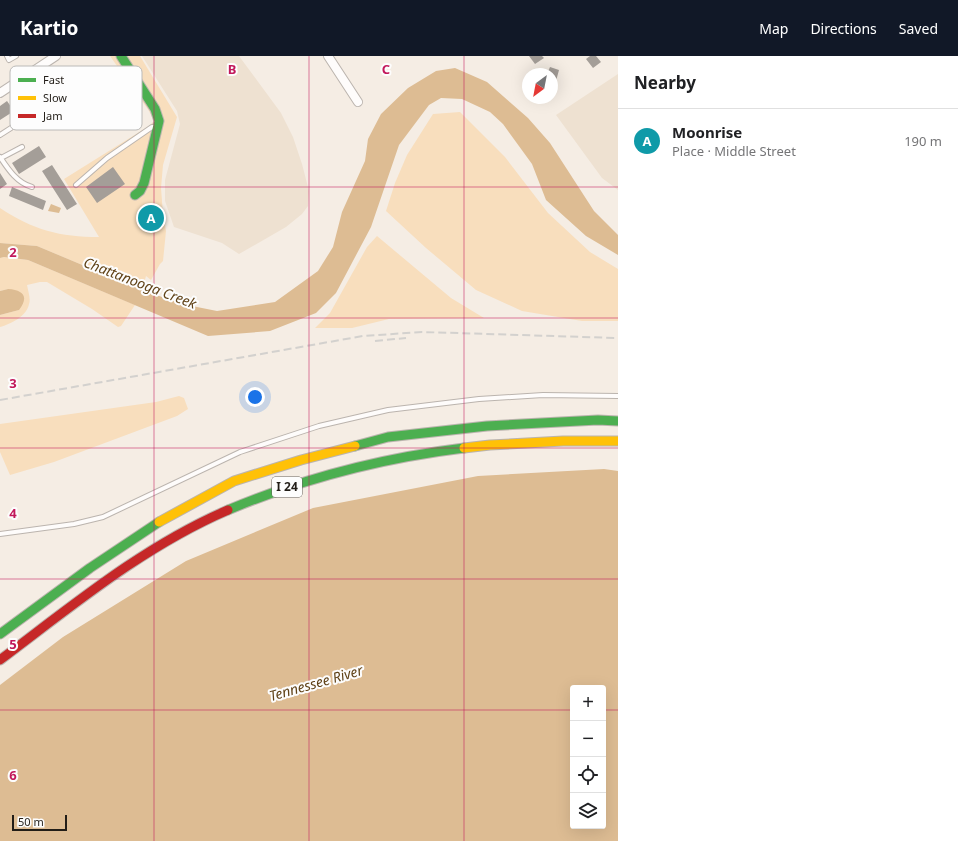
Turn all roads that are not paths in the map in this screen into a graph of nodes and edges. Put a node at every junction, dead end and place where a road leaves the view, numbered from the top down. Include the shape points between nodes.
1 (7, 56) edge
2 (16, 56) edge
3 (121, 56) edge
4 (328, 56) edge
5 (51, 58) edge
6 (39, 66) edge
7 (127, 66) edge
8 (10, 86) edge
9 (142, 89) edge
10 (0, 93) edge
11 (358, 102) dead end
12 (157, 126) junction
13 (10, 129) edge
14 (0, 135) edge
15 (22, 147) dead end
16 (0, 158) edge
17 (76, 185) dead end
18 (32, 187) dead end
19 (135, 195) dead end
20 (618, 396) edge
21 (618, 421) edge
22 (618, 441) edge
23 (0, 534) edge
24 (0, 634) edge
25 (0, 660) edge

1 - 2 lane via 9,60
3 - 7 main road
4 - 11 street
5 - 6 street
8 - 10 street
9 - 12 main road via 155,109 159,121
12 - 17 lane via 107,158
12 - 19 main road via 144,183
13 - 14 lane
15 - 16 lane
16 - 18 lane via 17,178
20 - 23 lane via 543,395 479,399 388,410 318,426 240,452 103,517 74,524
21 - 24 main road, I 24 via 487,426 388,437 234,481 162,520 90,568
22 - 25 main road, I 24 via 592,439 477,446 386,460 323,475 294,485 230,509 157,548

